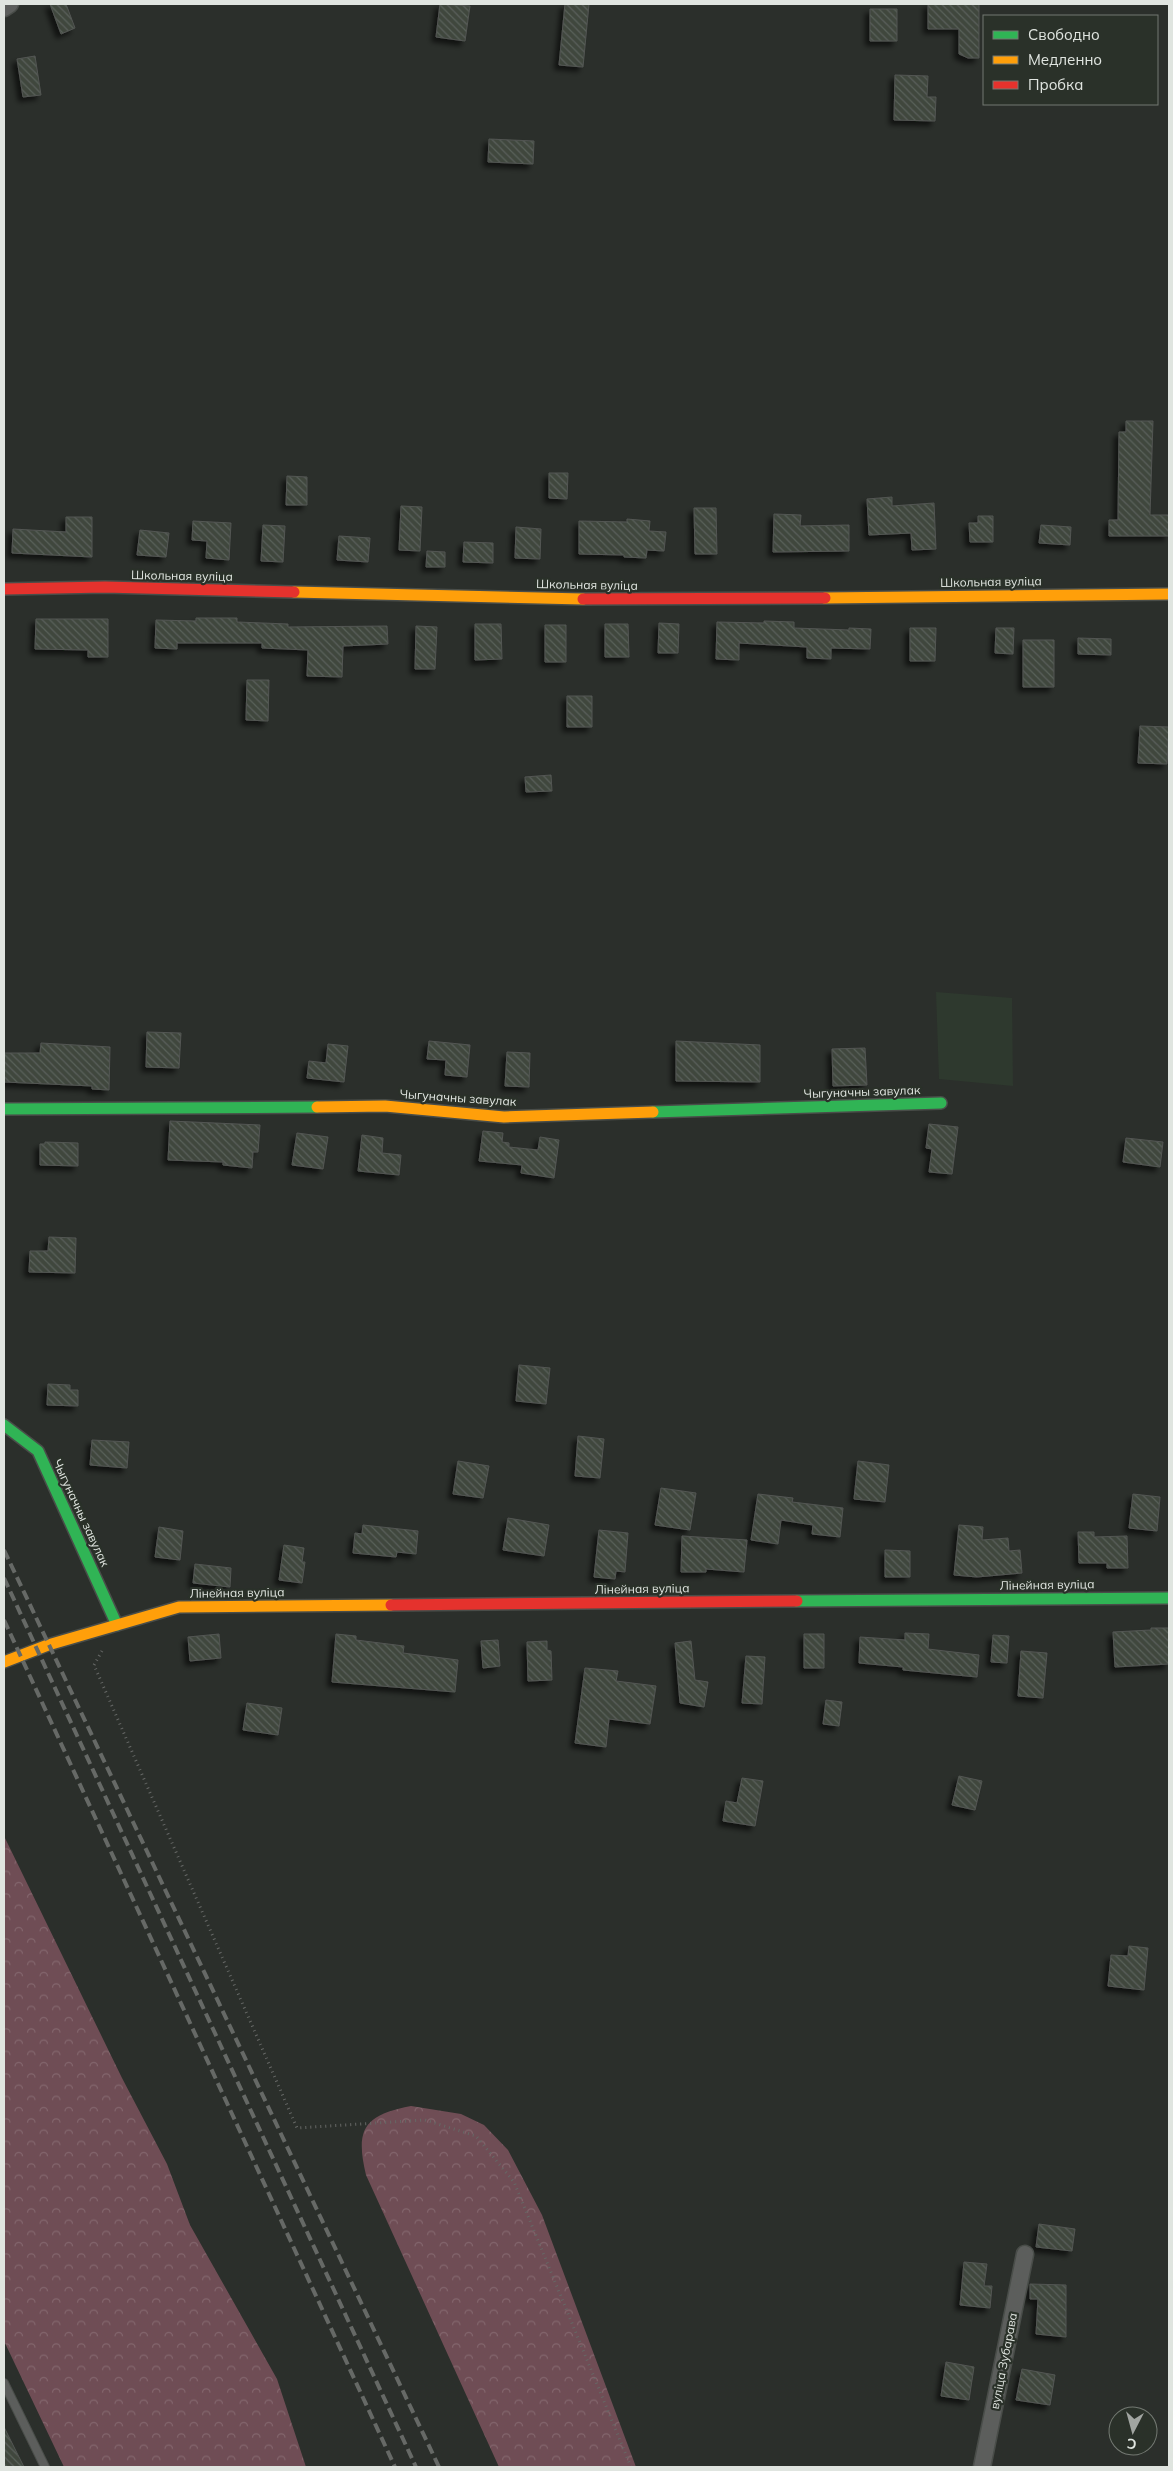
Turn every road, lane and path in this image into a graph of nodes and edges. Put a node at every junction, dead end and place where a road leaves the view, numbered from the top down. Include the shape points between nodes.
1 (10, 4) edge
2 (4, 8) edge
3 (4, 589) edge
4 (1169, 594) edge
5 (941, 1103) dead end
6 (4, 1109) edge
7 (4, 1425) edge
8 (1169, 1598) edge
9 (117, 1625) junction
10 (4, 1662) edge
11 (1025, 2254) dead end
12 (4, 2383) edge
13 (45, 2467) edge
14 (632, 2467) edge
15 (982, 2467) edge

1 - 2 street
3 - 4 street, Школьная вуліца via 105,587 627,600
5 - 6 street, Чыгуначны завулак via 504,1117 385,1106
7 - 9 street, Чыгуначны завулак via 38,1451
8 - 9 street, Лінейная вуліца via 179,1607
9 - 10 street, Лінейная вуліца
9 - 14 path via 94,1665 296,2128 425,2120 476,2136 514,2182
11 - 15 street, вуліца Зубарава
12 - 13 lane

